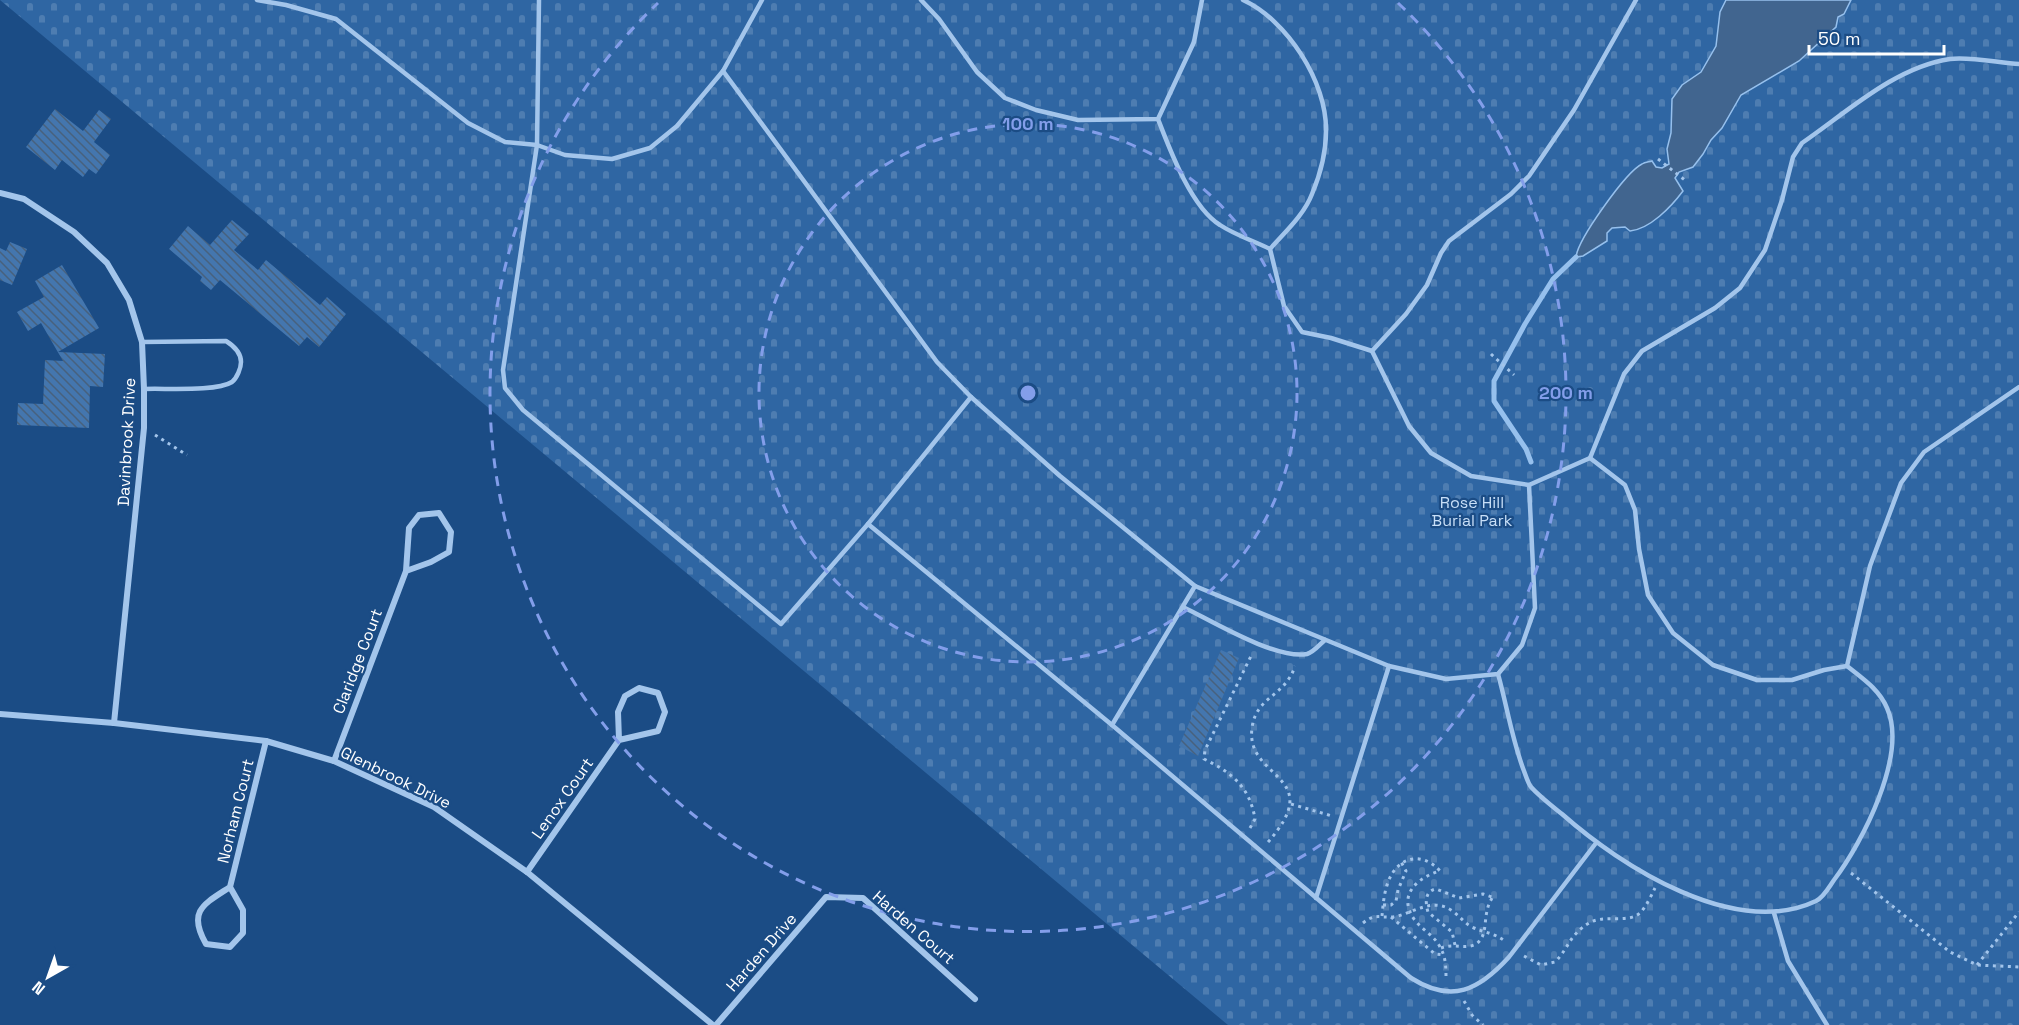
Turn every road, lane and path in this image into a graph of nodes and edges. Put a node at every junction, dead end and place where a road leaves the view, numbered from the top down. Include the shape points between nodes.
1 (257, 0) edge
2 (539, 0) edge
3 (762, 0) edge
4 (921, 0) edge
5 (1202, 0) edge
6 (1243, 0) edge
7 (1636, 0) edge
8 (2019, 64) edge
9 (723, 70) junction
10 (1158, 119) junction
11 (537, 145) junction
12 (1658, 159) dead end
13 (1686, 181) dead end
14 (0, 193) edge
15 (1270, 249) junction
16 (142, 342) junction
17 (1372, 351) junction
18 (1491, 354) dead end
19 (1514, 375) dead end
20 (2019, 387) edge
21 (144, 388) junction
22 (971, 397) junction
23 (144, 428) junction
24 (187, 455) dead end
25 (1590, 458) junction
26 (1529, 485) junction
27 (868, 524) junction
28 (406, 571) junction
29 (1195, 586) junction
30 (1183, 607) junction
31 (1325, 640) junction
32 (1257, 645) junction
33 (1297, 655) junction
34 (1389, 666) junction
35 (1847, 666) junction
36 (1498, 674) junction
37 (0, 714) edge
38 (114, 723) junction
39 (1112, 725) junction
40 (619, 740) junction
41 (266, 741) junction
42 (334, 761) junction
43 (1291, 804) junction
44 (1341, 819) junction
45 (1244, 836) junction
46 (1596, 843) junction
47 (1261, 851) junction
48 (1401, 862) junction
49 (1844, 867) junction
50 (527, 872) junction
51 (1658, 881) junction
52 (230, 887) junction
53 (826, 897) joint
54 (1316, 898) junction
55 (1383, 905) junction
56 (1426, 906) junction
57 (1410, 912) junction
58 (2019, 912) edge
59 (1774, 913) junction
60 (1382, 916) junction
61 (1391, 917) junction
62 (1355, 931) junction
63 (1485, 931) junction
64 (1508, 943) dead end
65 (1455, 945) junction
66 (1441, 948) junction
67 (1444, 955) junction
68 (1524, 956) dead end
69 (1977, 965) junction
70 (2019, 967) edge
71 (1461, 990) junction
72 (1446, 991) junction
73 (975, 999) dead end
74 (715, 1025) edge
75 (1483, 1025) edge
76 (1827, 1025) edge

1 - 11 lane via 336,19 468,123 505,141
2 - 11 lane
3 - 9 lane
4 - 10 lane via 976,72 1005,98 1036,111 1078,120
5 - 10 lane via 1194,42
6 - 15 lane via 1269,17 1293,41 1320,93 1326,130 1312,196
7 - 17 lane via 1574,110 1529,176 1449,241 1427,285
8 - 25 lane via 1951,58 1926,65 1895,78 1802,143 1793,157 1765,250 1740,288 1715,308 1642,351 1624,374
9 - 11 lane via 677,126 650,148 612,159 565,155
9 - 22 lane via 937,362
10 - 15 lane via 1176,164 1202,208 1219,225
11 - 27 lane via 503,370 505,388 523,410 781,624
12 - 13 path
14 - 16 street, Davinbrook Drive via 24,199 66,226 106,263 129,300
15 - 17 lane via 1284,306 1302,332
16 - 21 street, Davinbrook Drive
16 - 21 lane via 226,341 241,355 241,368 233,381 217,387
17 - 26 lane via 1409,426 1431,453 1471,477
18 - 19 path
20 - 35 lane via 1924,452 1901,483 1870,566
21 - 23 street, Davinbrook Drive
22 - 27 lane
22 - 29 lane
23 - 24 path
23 - 38 street, Davinbrook Drive
25 - 26 lane
25 - 35 lane via 1625,485 1635,510 1648,595 1673,633 1713,665 1757,680 1792,680
26 - 36 lane via 1535,608 1522,645
27 - 39 lane
28 - 28 street, Claridge Court via 449,552 451,532 439,513 419,515 409,528
28 - 42 street, Claridge Court
29 - 30 lane
29 - 31 lane
30 - 32 lane
30 - 39 lane
31 - 33 lane via 1310,653
31 - 34 lane
32 - 33 lane
32 - 45 path via 1204,759 1230,773 1247,793 1255,819
33 - 43 path via 1288,682 1261,706 1252,729 1255,751 1283,780
34 - 36 lane via 1446,679
34 - 44 lane
35 - 49 lane via 1876,689 1888,709 1892,738 1889,766 1877,804
36 - 46 lane via 1516,750 1530,786
37 - 38 street, Glenbrook Drive
38 - 41 street, Glenbrook Drive
39 - 45 lane
40 - 40 street via 658,731 665,712 658,693 639,688 624,696 618,712
40 - 50 street, Lenox Court
41 - 42 street, Glenbrook Drive
41 - 52 street, Norham Court
42 - 50 street, Glenbrook Drive via 434,807
43 - 44 path
43 - 47 path via 1281,826
44 - 54 lane
45 - 47 lane
46 - 51 lane
46 - 71 lane via 1495,973 1483,983
47 - 54 lane
48 - 55 path via 1388,881
48 - 55 path via 1406,871 1396,901
48 - 57 path via 1428,860 1440,871 1416,882 1409,895
49 - 59 lane via 1820,899
49 - 69 path via 1950,952
50 - 74 street, Glenbrook Drive
51 - 59 lane via 1704,900
51 - 68 path via 1641,912 1628,918 1592,921 1571,937 1555,962 1541,965
52 - 52 street, Norham Court via 243,910 243,933 230,947 206,944 198,929 199,912
53 - 73 street, Harden Court via 863,898
53 - 74 street, Harden Drive
54 - 62 lane
55 - 60 path
56 - 57 path
56 - 63 path via 1445,907 1471,927
56 - 63 path via 1429,892 1436,889 1459,898 1493,896
56 - 65 path via 1430,916 1452,932
57 - 61 path
57 - 66 path
58 - 69 path
59 - 76 lane via 1788,961
60 - 61 path
60 - 62 path via 1372,916
61 - 67 path via 1434,954
62 - 72 lane via 1411,978
63 - 64 path
63 - 65 path via 1475,944
65 - 66 path
66 - 67 path
67 - 72 path
69 - 70 path
71 - 72 lane
71 - 75 path via 1468,1009

